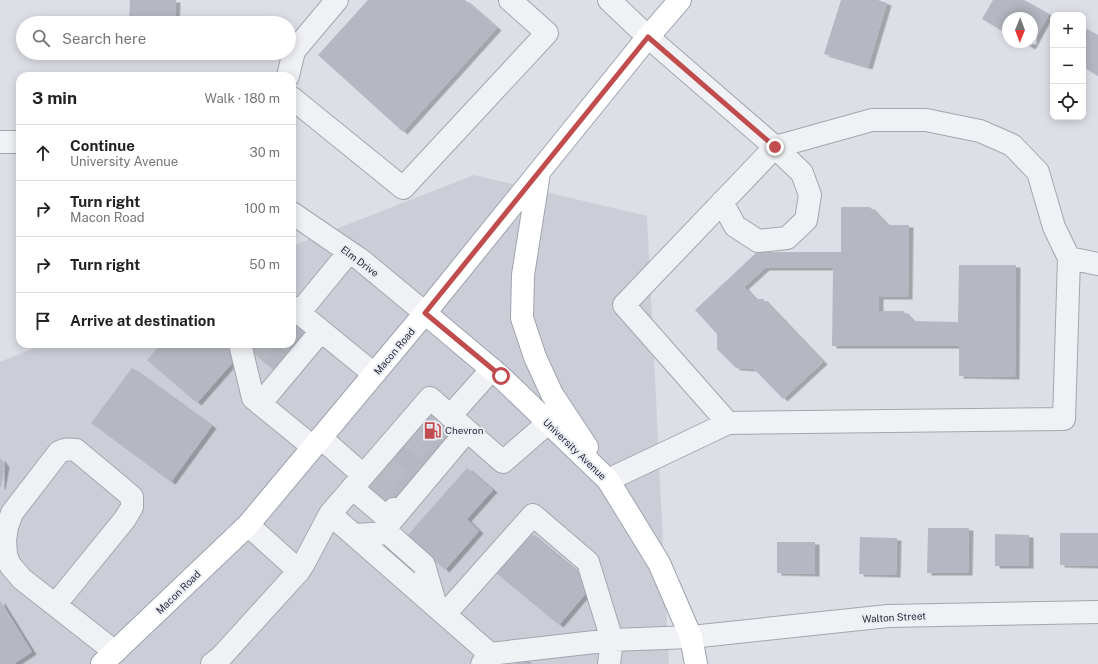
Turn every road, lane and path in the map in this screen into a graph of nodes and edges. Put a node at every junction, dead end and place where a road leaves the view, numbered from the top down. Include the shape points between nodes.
1 (337, 0) edge
2 (609, 0) edge
3 (680, 0) edge
4 (514, 1) edge
5 (648, 37) junction
6 (296, 49) edge
7 (292, 60) edge
8 (289, 72) edge
9 (296, 101) edge
10 (0, 142) edge
11 (16, 142) edge
12 (775, 147) junction
13 (539, 172) junction
14 (722, 202) junction
15 (296, 216) edge
16 (349, 252) junction
17 (1069, 258) junction
18 (1098, 264) edge
19 (296, 309) edge
20 (296, 311) edge
21 (425, 313) junction
22 (322, 331) junction
23 (247, 356) edge
24 (492, 369) junction
25 (374, 374) junction
26 (260, 404) junction
27 (450, 416) junction
28 (548, 422) junction
29 (728, 423) junction
30 (458, 439) junction
31 (317, 443) junction
32 (368, 476) junction
33 (608, 480) junction
34 (330, 514) junction
35 (248, 525) junction
36 (299, 570) junction
37 (55, 604) junction
38 (441, 610) junction
39 (1098, 612) edge
40 (691, 637) junction
41 (612, 640) junction
42 (108, 658) edge
43 (486, 659) edge
44 (212, 664) edge
45 (609, 664) edge
46 (696, 664) edge

1 - 6 street
2 - 5 street
3 - 5 main road, Macon Road
4 - 9 street via 547,32 403,188
5 - 12 street
5 - 13 main road, Macon Road
7 - 8 street
10 - 11 street
12 - 14 street
12 - 14 street via 802,173 810,195 806,220 787,238 758,241 735,226
12 - 17 street via 872,120 926,120 980,130 1012,145 1038,172 1054,226
13 - 21 main road, Macon Road
13 - 33 main road via 523,275 522,318 535,357 552,394
14 - 29 street via 624,305
15 - 16 street, Elm Drive
16 - 19 street
16 - 21 street, Elm Drive
17 - 18 street
17 - 29 street via 1064,419
20 - 22 street
21 - 24 main road, University Avenue
21 - 25 main road, Macon Road
22 - 25 street
22 - 26 street
23 - 26 street via 253,398
24 - 27 street
24 - 28 main road, University Avenue
25 - 31 main road, Macon Road
26 - 31 street
27 - 30 street
27 - 32 street via 430,398 422,414
28 - 30 street via 503,462
28 - 33 main road, University Avenue
29 - 33 street
30 - 32 street via 390,521
31 - 32 street
31 - 35 main road, Macon Road
32 - 34 street
33 - 40 main road, University Avenue via 660,562
34 - 36 street
34 - 38 street
35 - 36 street
35 - 42 main road, Macon Road
36 - 44 street
37 - 37 street via 22,579 10,566 5,540 12,513 59,452 70,449 76,450 132,497 132,506
37 - 42 street
38 - 41 street via 532,515 588,562
38 - 43 street
39 - 40 street, Walton Street via 888,616
40 - 41 street, Walton Street
40 - 46 main road, University Avenue
41 - 43 street, Walton Street
41 - 45 street

